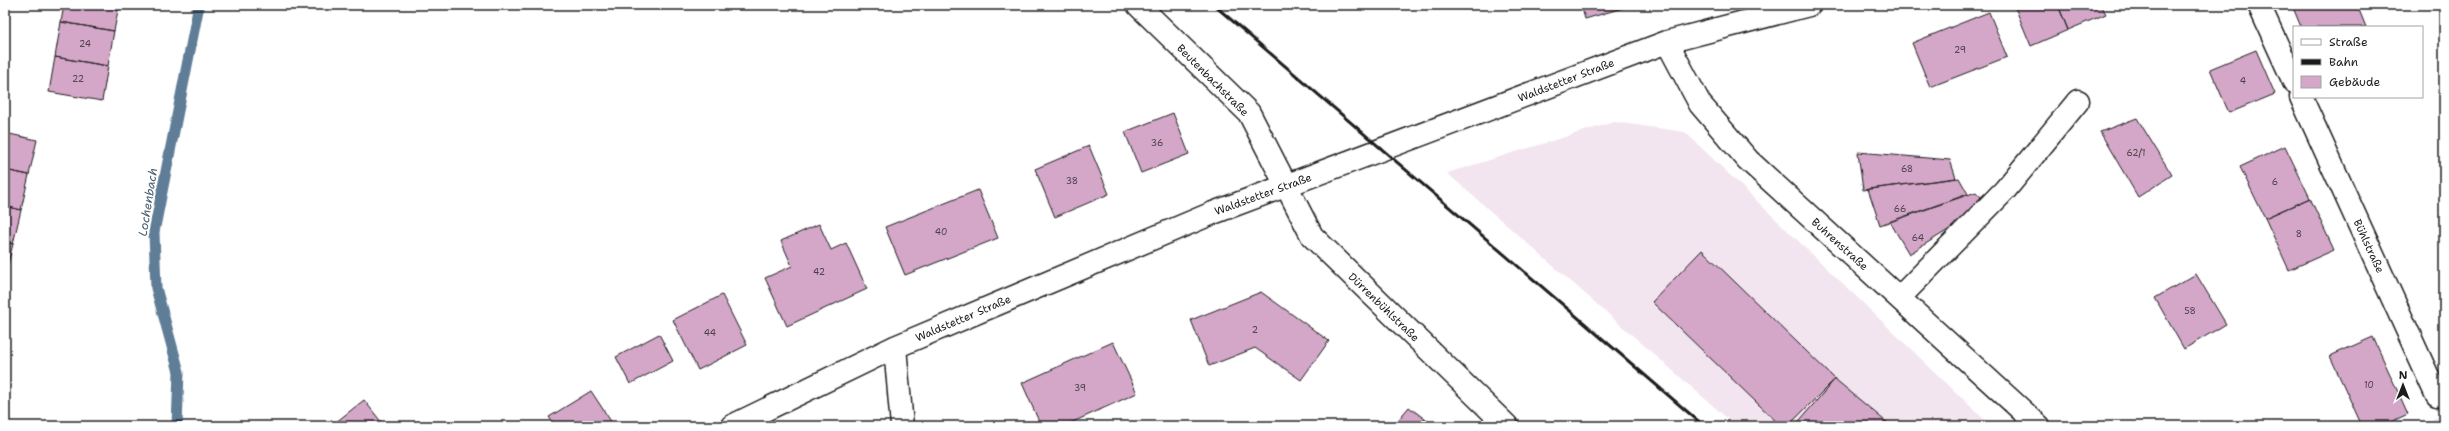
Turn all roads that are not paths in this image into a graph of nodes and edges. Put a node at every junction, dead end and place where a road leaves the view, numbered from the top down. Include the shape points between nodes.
1 (1138, 5) edge
2 (1809, 5) edge
3 (2259, 5) edge
4 (1667, 42) junction
5 (2293, 80) edge
6 (2301, 98) edge
7 (2078, 101) dead end
8 (1287, 186) junction
9 (1899, 298) junction
10 (895, 347) junction
11 (2437, 396) dead end
12 (1500, 423) edge
13 (732, 426) edge
14 (902, 426) edge
15 (2039, 426) edge

1 - 8 street, Beutenbachstraße via 1249,113
2 - 4 street, Waldstetter Straße
3 - 5 street
4 - 8 street, Waldstetter Straße
4 - 9 street, Buhrenstraße via 1700,104 1748,160
6 - 11 street, Bühlstraße
7 - 9 street via 2005,190
8 - 10 street, Waldstetter Straße via 1212,213
8 - 12 street, Dürrenbühlstraße via 1312,236
9 - 15 street, Buhrenstraße
10 - 13 street, Waldstetter Straße
10 - 14 street

